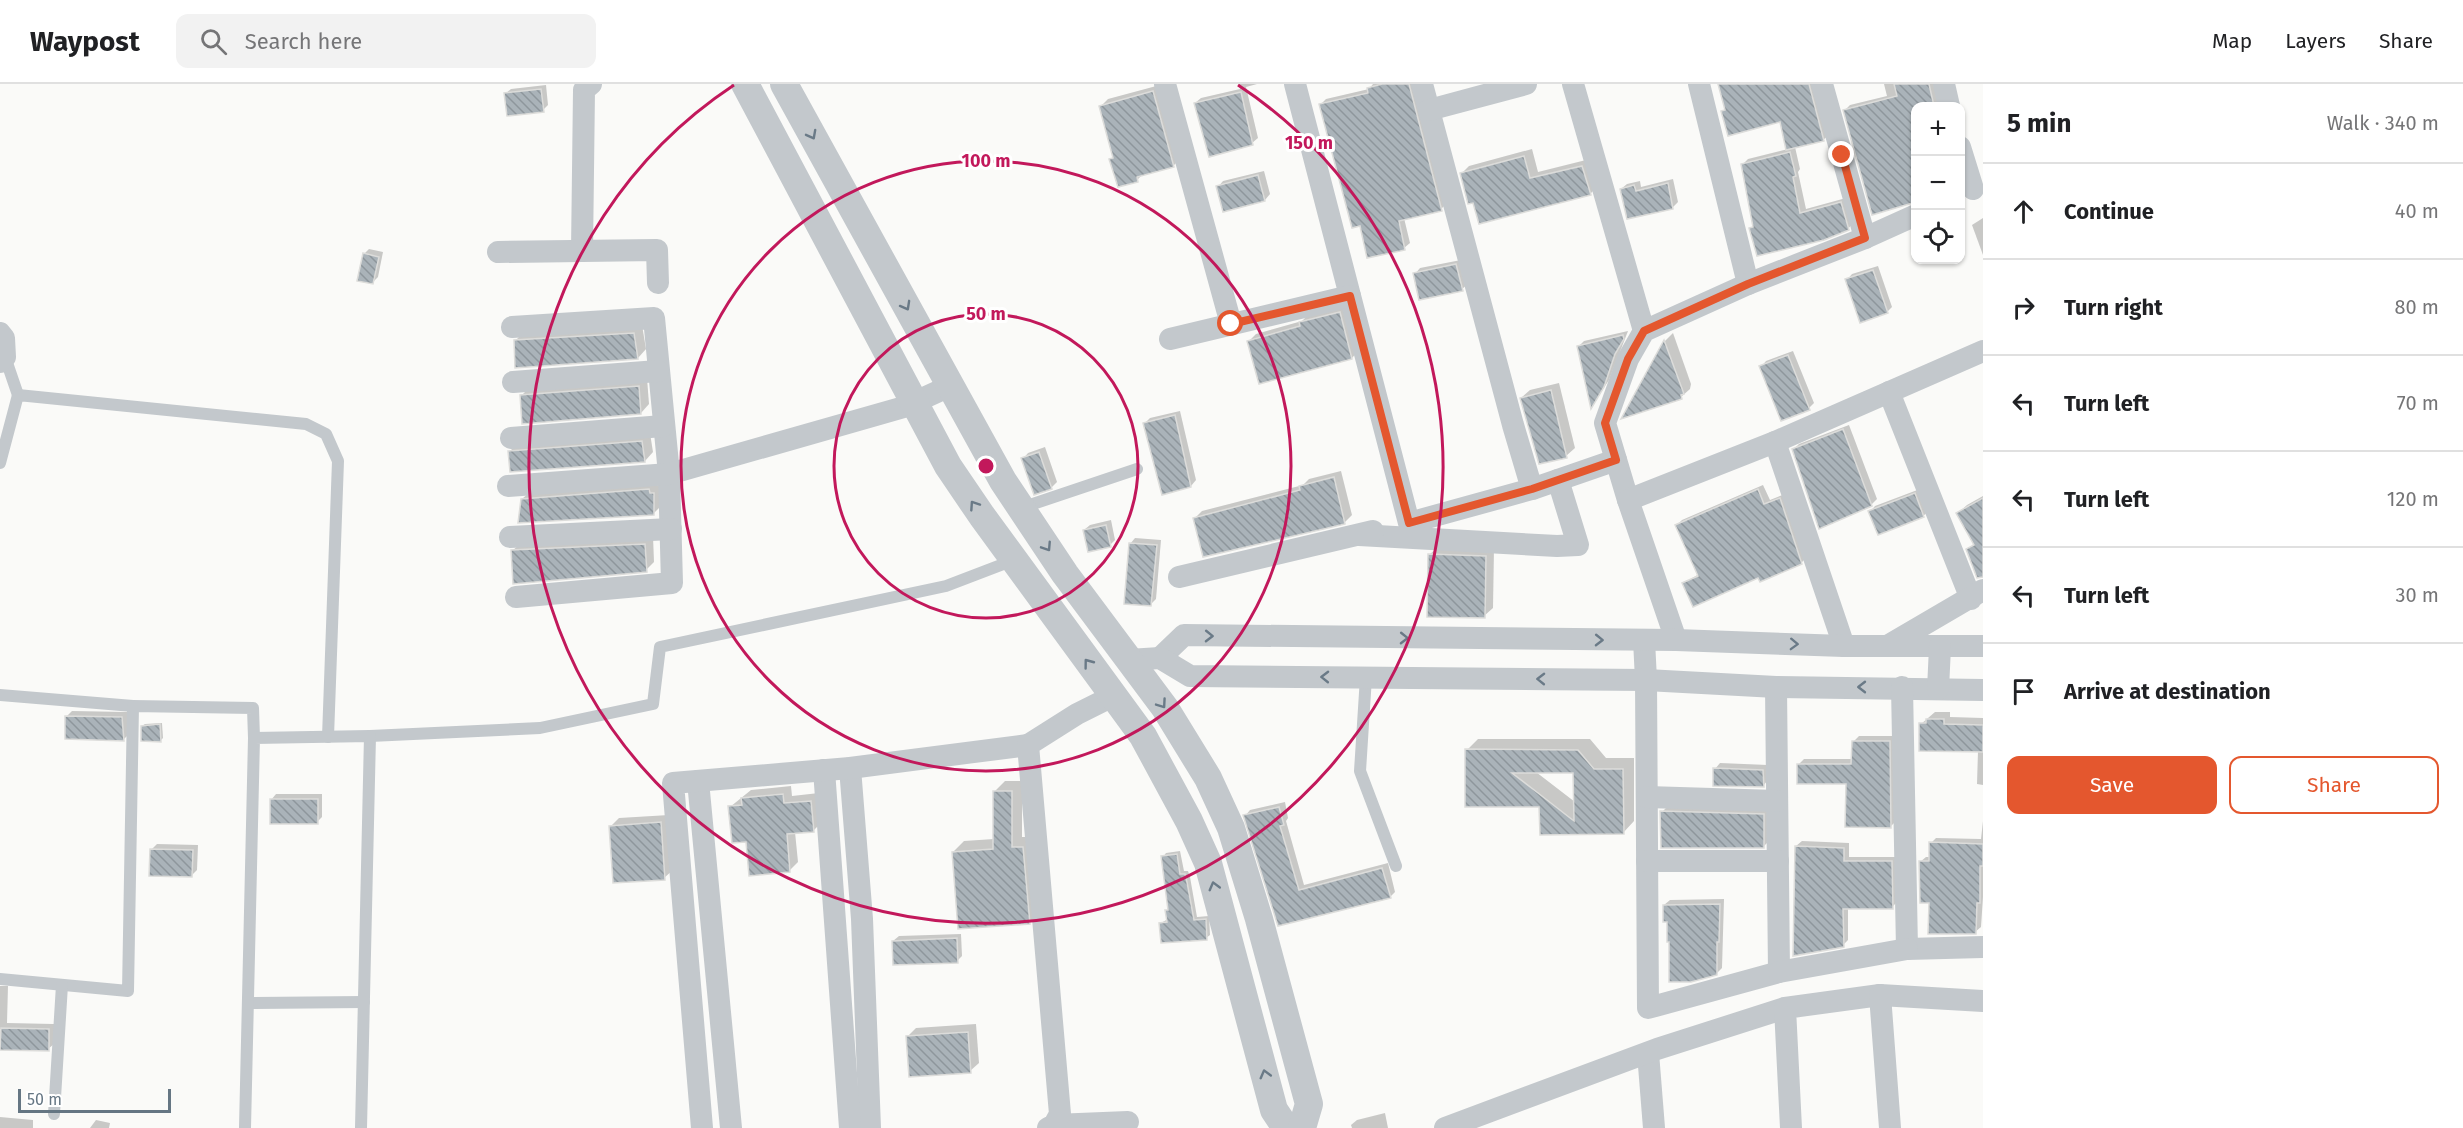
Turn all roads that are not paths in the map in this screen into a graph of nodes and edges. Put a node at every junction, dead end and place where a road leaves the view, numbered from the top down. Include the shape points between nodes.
1 (591, 84) edge
2 (746, 84) edge
3 (784, 84) edge
4 (1165, 84) edge
5 (1295, 84) edge
6 (1422, 84) edge
7 (1526, 84) edge
8 (1573, 84) edge
9 (1699, 84) edge
10 (1822, 84) edge
11 (1944, 84) edge
12 (1948, 102) edge
13 (1429, 110) junction
14 (1963, 156) edge
15 (1972, 190) edge
16 (1911, 217) edge
17 (1865, 238) junction
18 (582, 251) junction
19 (498, 252) dead end
20 (658, 283) dead end
21 (1748, 284) junction
22 (1350, 296) junction
23 (1231, 324) junction
24 (512, 327) dead end
25 (1644, 331) junction
26 (0, 333) edge
27 (1170, 339) dead end
28 (1983, 351) edge
29 (2, 359) edge
30 (658, 371) junction
31 (513, 382) dead end
32 (950, 386) junction
33 (1889, 392) junction
34 (18, 395) junction
35 (913, 403) junction
36 (663, 426) junction
37 (511, 438) dead end
38 (1775, 442) junction
39 (1616, 460) junction
40 (0, 463) edge
41 (1137, 469) dead end
42 (669, 474) junction
43 (1558, 480) junction
44 (508, 486) dead end
45 (1532, 489) junction
46 (1628, 500) junction
47 (1021, 508) junction
48 (1409, 523) junction
49 (671, 529) junction
50 (1359, 535) junction
51 (510, 537) dead end
52 (1014, 560) junction
53 (1179, 577) dead end
54 (1977, 594) edge
55 (516, 597) dead end
56 (1644, 640) junction
57 (1676, 640) junction
58 (1889, 645) junction
59 (1844, 646) junction
60 (1983, 646) edge
61 (1940, 647) junction
62 (1160, 658) junction
63 (1130, 660) junction
64 (1366, 678) junction
65 (1646, 680) junction
66 (1776, 687) junction
67 (1902, 687) junction
68 (1938, 689) junction
69 (1983, 690) edge
70 (0, 695) edge
71 (1113, 696) junction
72 (133, 706) junction
73 (370, 736) junction
74 (328, 737) junction
75 (254, 738) junction
76 (1028, 745) junction
77 (849, 768) junction
78 (824, 770) junction
79 (698, 781) junction
80 (1647, 797) junction
81 (1777, 801) junction
82 (1647, 861) junction
83 (1778, 861) junction
84 (1396, 866) dead end
85 (1983, 947) edge
86 (1907, 949) junction
87 (1779, 972) junction
88 (0, 979) edge
89 (62, 985) junction
90 (1880, 995) junction
91 (1983, 1000) edge
92 (364, 1002) junction
93 (248, 1003) junction
94 (1785, 1008) junction
95 (1648, 1053) junction
96 (54, 1114) dead end
97 (1128, 1122) dead end
98 (1051, 1126) edge
99 (244, 1128) edge
100 (361, 1128) edge
101 (702, 1128) edge
102 (731, 1128) edge
103 (850, 1128) edge
104 (870, 1128) edge
105 (1286, 1128) edge
106 (1302, 1128) edge
107 (1445, 1128) edge
108 (1654, 1128) edge
109 (1791, 1128) edge
110 (1890, 1128) edge

1 - 18 street via 584,90
2 - 35 street
3 -> 32 street
4 - 23 street
5 - 22 street
6 - 13 street
7 - 13 street
8 - 25 street
9 - 21 street
10 - 17 street
11 - 12 street
13 - 45 street
14 - 15 street
16 - 17 street
17 - 21 street
18 - 19 street
18 - 20 street via 657,250
21 - 25 street
22 - 23 street
22 - 48 street
23 - 27 street
24 - 30 street via 654,318
25 - 39 street via 1628,359 1605,423
26 - 29 street via 4,338
28 - 33 street
29 - 34 lane
30 - 31 street
30 - 36 street
32 - 35 street
32 - 47 street
33 - 38 street
33 - 54 street
34 - 40 lane
34 - 74 lane via 306,424 326,434 338,460
35 - 42 street
52 -> 35 street via 948,466
36 - 37 street
36 - 42 street
38 - 46 street
38 - 59 street
39 - 43 street
39 - 46 street
41 - 47 lane
42 - 44 street
42 - 49 street
43 - 45 street
43 - 50 street via 1578,545
45 - 48 street
46 - 57 street
47 -> 63 street
48 - 50 street
49 - 51 street
49 - 55 street via 672,583
50 - 53 street
71 -> 52 street
52 - 73 lane via 946,586 660,647 653,705 540,728
54 - 58 street
56 - 57 street
62 -> 56 street via 1184,635
56 - 65 street
57 -> 59 street
58 - 59 street
58 - 61 street
60 - 61 street
61 - 68 street
62 - 63 street
64 -> 62 street via 1190,676
63 -> 106 street via 1208,778 1231,828 1309,1104
65 -> 64 street
64 - 84 lane via 1360,771
65 - 66 street
65 - 80 street
67 -> 66 street
66 - 81 street
67 - 68 street
67 - 86 street
68 - 69 street
70 - 72 lane
71 - 76 street
105 -> 71 street via 1274,1110 1208,863 1143,736
72 - 75 lane via 253,708
72 - 89 lane via 128,991
73 - 74 lane
73 - 92 lane
74 - 75 lane
75 - 93 lane
76 - 77 street
76 - 98 street via 1060,1114
77 - 78 street
77 - 104 street via 862,919
78 - 79 street
78 - 103 street
79 - 101 street via 673,783
79 - 102 street
80 - 81 street
80 - 82 street
81 - 83 street
82 - 83 street
82 - 87 street via 1648,1008
83 - 87 street
85 - 86 street
86 - 87 street
88 - 89 lane
89 - 96 lane
90 - 91 street
90 - 94 street
90 - 110 street
92 - 93 lane
92 - 100 lane
93 - 99 lane
94 - 95 street
94 - 109 street
95 - 107 street
95 - 108 street
97 - 98 street

